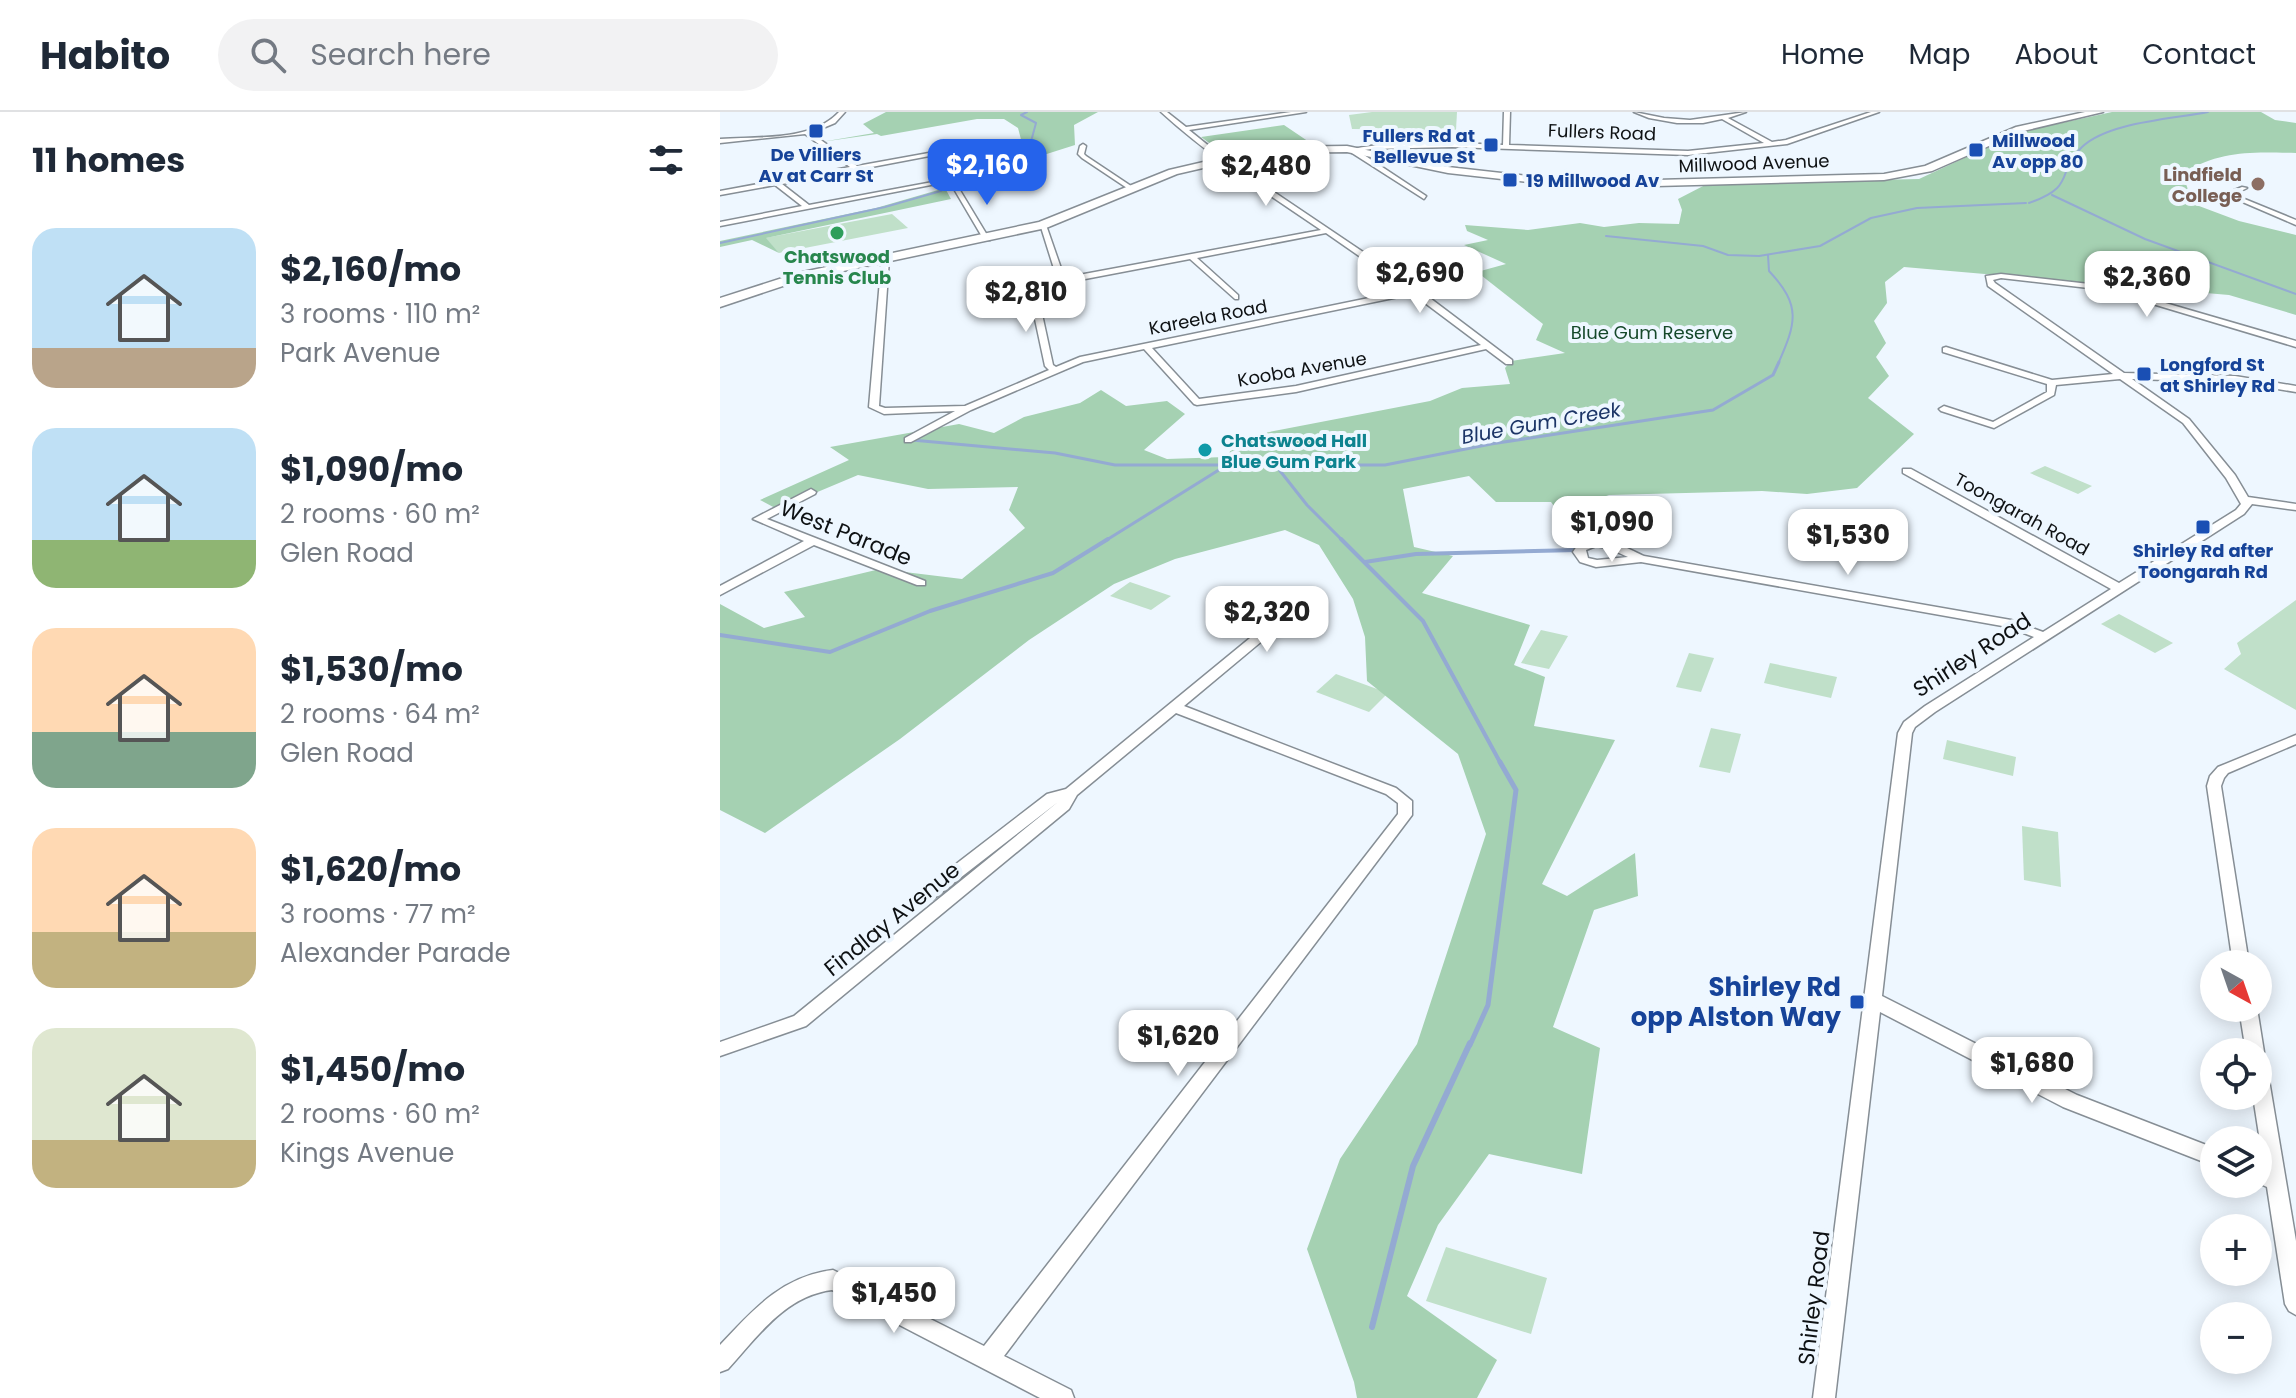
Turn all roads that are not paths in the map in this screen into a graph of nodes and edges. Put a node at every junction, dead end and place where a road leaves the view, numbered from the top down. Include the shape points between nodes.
1 (842, 112) edge
2 (1164, 112) edge
3 (1303, 112) edge
4 (1507, 112) edge
5 (1637, 112) edge
6 (1743, 112) edge
7 (1876, 112) edge
8 (2098, 112) edge
9 (1724, 118) junction
10 (1182, 129) junction
11 (806, 132) junction
12 (720, 141) edge
13 (995, 143) dead end
14 (1771, 144) junction
15 (1083, 146) dead end
16 (1506, 147) junction
17 (1355, 150) junction
18 (1223, 160) junction
19 (855, 168) junction
20 (777, 183) junction
21 (2244, 188) dead end
22 (1132, 189) junction
23 (720, 193) edge
24 (1424, 197) dead end
25 (806, 206) junction
26 (2296, 223) edge
27 (720, 224) edge
28 (1042, 225) junction
29 (1327, 231) junction
30 (987, 238) junction
31 (1191, 256) junction
32 (885, 259) junction
33 (1065, 279) junction
34 (1415, 291) junction
35 (1235, 297) dead end
36 (720, 303) edge
37 (2296, 344) edge
38 (1146, 346) junction
39 (1487, 346) junction
40 (1946, 350) dead end
41 (1509, 362) dead end
42 (1055, 370) junction
43 (2123, 377) junction
44 (2052, 383) junction
45 (2296, 389) edge
46 (968, 408) junction
47 (1944, 409) dead end
48 (908, 440) dead end
49 (1907, 471) dead end
50 (811, 492) dead end
51 (2245, 500) junction
52 (2296, 507) edge
53 (813, 541) junction
54 (1641, 559) dead end
55 (921, 583) dead end
56 (2119, 588) junction
57 (720, 591) edge
58 (1278, 597) dead end
59 (2042, 636) junction
60 (1174, 707) junction
61 (2296, 739) edge
62 (1071, 792) junction
63 (927, 895) dead end
64 (2239, 950) edge
65 (1873, 1000) junction
66 (720, 1049) edge
67 (2200, 1152) edge
68 (2272, 1198) edge
69 (2296, 1304) edge
70 (988, 1359) junction
71 (720, 1361) edge
72 (1063, 1398) edge
73 (1824, 1398) edge

1 - 11 street via 830,124
2 - 10 street
3 - 10 street
4 - 16 street
5 - 9 street via 1669,123
6 - 9 street
7 - 14 street, Fullers Road
8 - 17 main road, Millwood Avenue via 2020,129 1931,168 1884,177 1574,185 1448,170
9 - 14 street
10 - 18 street
11 - 12 street
11 - 19 street
13 - 19 street
14 - 16 street, Fullers Road via 1683,153
15 - 22 street via 1084,157
16 - 17 street, Fullers Road
17 - 18 main road, Fullers Road via 1281,149
17 - 24 street
18 - 22 main road, Fullers Road
18 - 29 street
19 - 20 street
20 - 23 street
20 - 25 street
21 - 26 street via 2235,191 2240,199
22 - 28 main road, Fullers Road
25 - 27 street
25 - 30 street via 944,182 956,188
28 - 30 main road, Fullers Road
28 - 33 street
29 - 31 street
29 - 34 street
30 - 32 main road, Fullers Road
31 - 33 street
31 - 35 street
32 - 36 main road, Fullers Road via 798,277
32 - 46 street via 874,407
33 - 42 street via 1033,291 1049,366
34 - 38 street, Kareela Road
34 - 39 street
37 - 43 street via 2107,288 2001,276 1988,281
38 - 39 street, Kooba Avenue via 1197,402 1296,389
38 - 42 street, Kareela Road
39 - 41 street
40 - 44 street
42 - 46 street, Kareela Road
43 - 44 street
43 - 45 street via 2235,379
43 - 51 street via 2192,426
44 - 47 street via 2051,393 1994,425
46 - 48 street, Kareela Road
49 - 56 street, Toongarah Road
50 - 53 street, West Parade via 758,519
51 - 52 street
51 - 56 street, Shirley Road via 2240,512
53 - 55 street, West Parade
53 - 57 street
54 - 59 street via 2011,624
56 - 59 street, Shirley Road
58 - 60 street, Findlay Avenue via 1291,605 1288,613
59 - 65 street, Shirley Road via 1918,717 1905,733
60 - 62 street, Findlay Avenue
60 - 70 street via 1391,791 1407,808
61 - 64 street via 2223,770 2214,786
62 - 63 street, Findlay Avenue via 1052,798
62 - 66 street, Findlay Avenue via 1064,805 800,1021
65 - 67 street via 2070,1101
65 - 73 street, Shirley Road
68 - 69 street
70 - 71 street via 844,1284 817,1280 800,1286 767,1312
70 - 72 street

